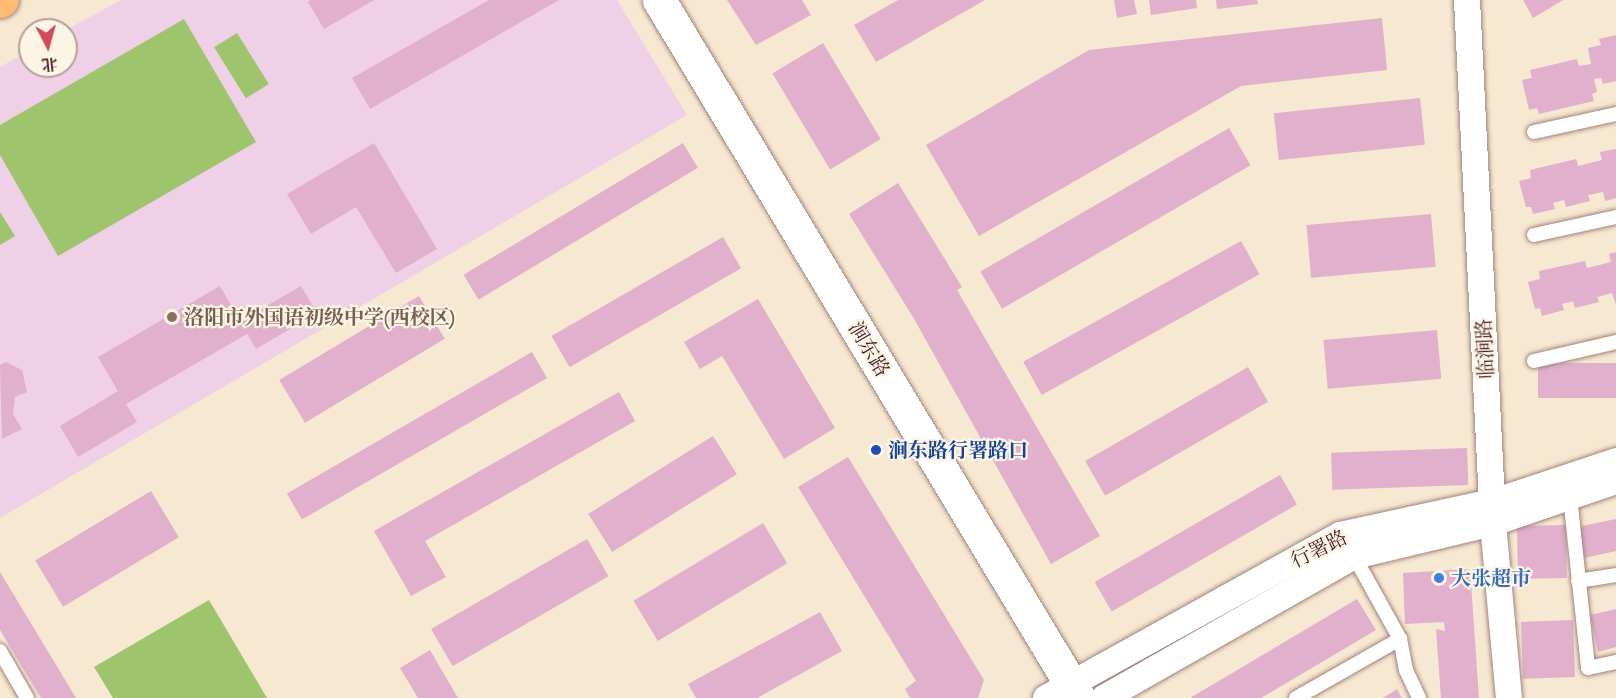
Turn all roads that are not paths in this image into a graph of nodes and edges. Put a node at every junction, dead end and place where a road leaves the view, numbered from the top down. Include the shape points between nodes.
1 (641, 0) edge
2 (659, 0) edge
3 (1467, 0) edge
4 (1616, 114) edge
5 (1534, 132) dead end
6 (1616, 217) edge
7 (1533, 235) dead end
8 (1616, 342) edge
9 (1534, 361) dead end
10 (1616, 461) edge
11 (1616, 481) edge
12 (1570, 496) junction
13 (1493, 513) junction
14 (1354, 556) junction
15 (1616, 575) edge
16 (1578, 581) junction
17 (1400, 639) junction
18 (0, 651) edge
19 (1616, 662) edge
20 (1062, 694) edge
21 (27, 698) edge
22 (1104, 698) edge
23 (1296, 698) edge
24 (1419, 698) edge
25 (1509, 698) edge

1 - 20 street, 涧东路
2 - 20 street, 涧东路
3 - 13 street, 临涧路
4 - 5 lane
6 - 7 lane
8 - 9 lane
10 - 13 street, 行署路
11 - 12 street, 行署路
12 - 13 street, 行署路
12 - 16 lane
13 - 14 street, 行署路
13 - 20 street, 行署路 via 1340,535
13 - 25 street, 临涧路
14 - 17 lane
14 - 22 street, 行署路
15 - 16 lane
16 - 19 lane via 1588,668
17 - 23 lane
17 - 24 lane via 1406,670
18 - 21 lane

